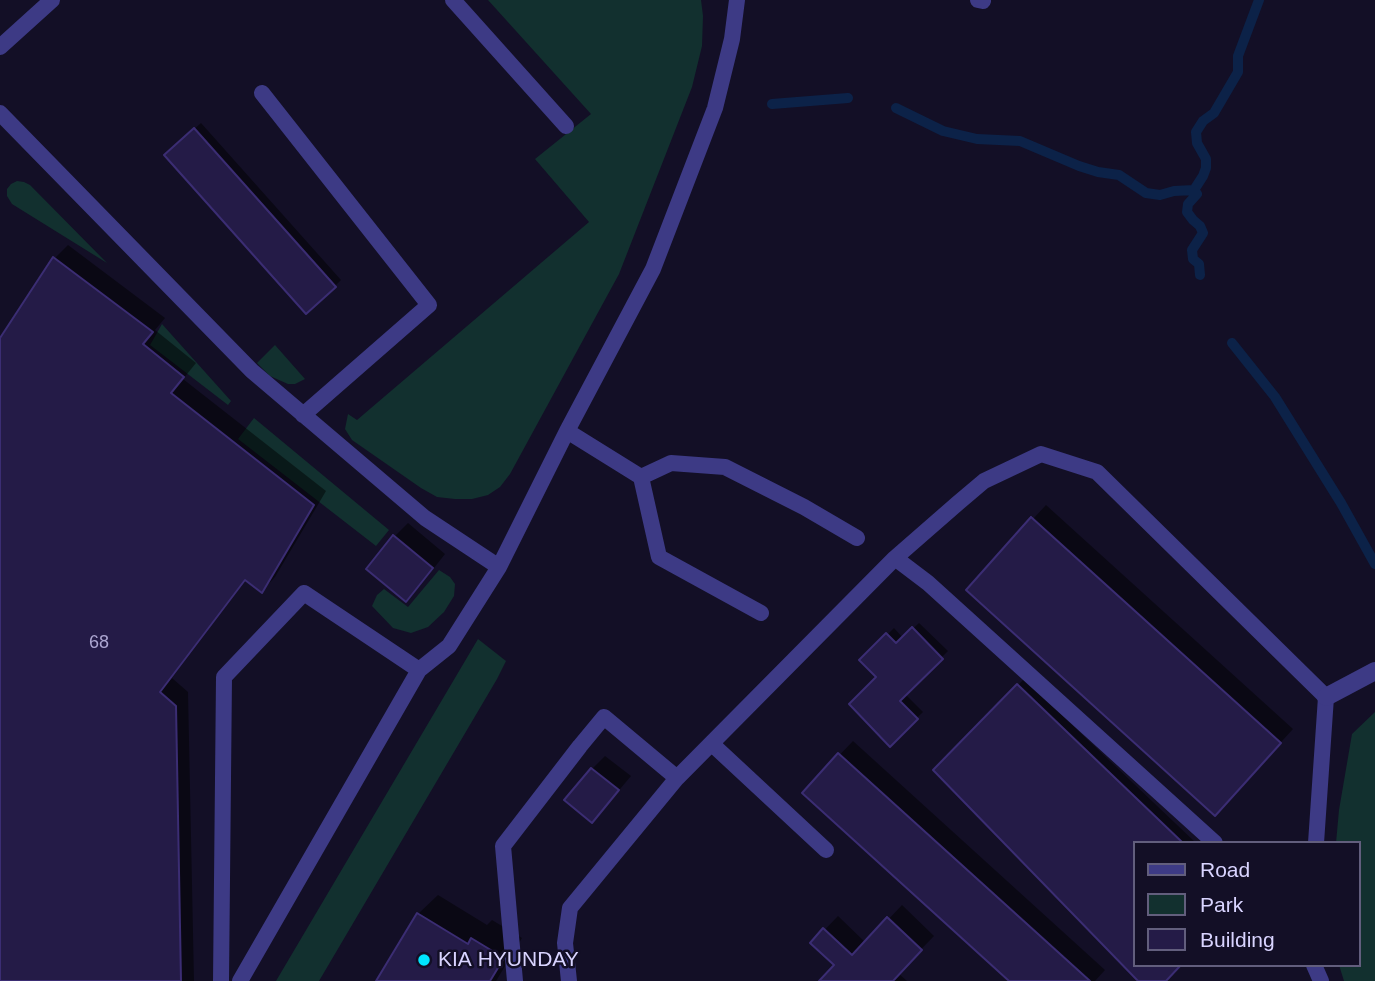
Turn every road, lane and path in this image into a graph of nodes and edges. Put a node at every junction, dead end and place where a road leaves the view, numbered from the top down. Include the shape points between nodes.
1 (52, 0) edge
2 (453, 0) edge
3 (737, 0) edge
4 (0, 47) edge
5 (262, 93) dead end
6 (0, 113) edge
7 (566, 126) dead end
8 (303, 415) junction
9 (567, 431) junction
10 (641, 477) junction
11 (857, 538) dead end
12 (895, 558) junction
13 (499, 567) junction
14 (761, 613) dead end
15 (419, 670) junction
16 (1375, 671) edge
17 (1326, 696) junction
18 (712, 744) junction
19 (677, 778) junction
20 (1213, 841) edge
21 (1316, 841) edge
22 (826, 850) dead end
23 (220, 981) edge
24 (240, 981) edge
25 (515, 981) edge
26 (569, 981) edge

1 - 4 lane
2 - 7 lane
3 - 9 lane via 715,108 653,269
5 - 8 lane via 429,305
6 - 8 lane via 252,371
8 - 13 lane via 425,518
9 - 10 lane
9 - 13 lane
10 - 11 lane via 671,463 725,467
10 - 14 lane via 659,557
12 - 17 lane via 984,481 1041,454 1097,472
12 - 18 lane
12 - 20 lane
13 - 15 lane via 449,646
15 - 23 lane via 304,593 224,677
15 - 24 lane
16 - 17 street
17 - 21 lane
18 - 19 lane
18 - 22 lane
19 - 25 lane via 604,717 580,746 503,846
19 - 26 lane via 570,908 565,943

